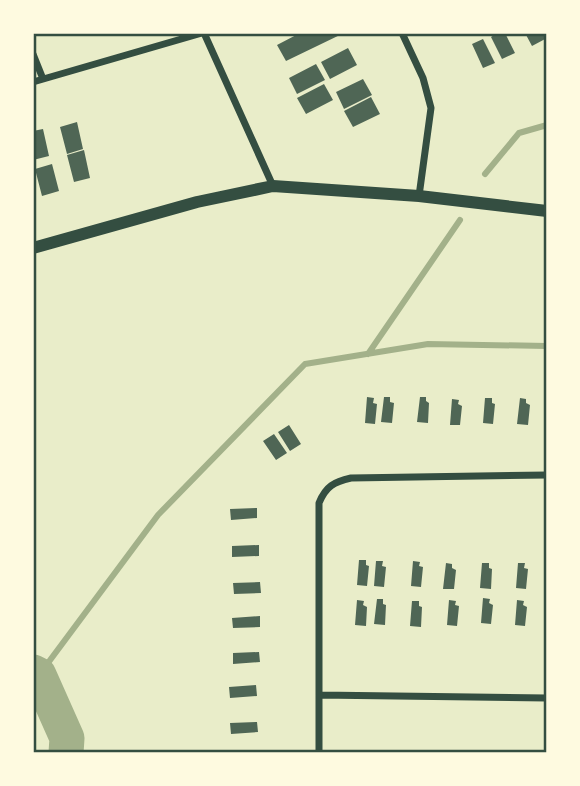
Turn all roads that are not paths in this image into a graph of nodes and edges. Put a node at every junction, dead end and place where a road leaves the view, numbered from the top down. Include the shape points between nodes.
1 (203, 33) edge
2 (402, 33) edge
3 (33, 54) edge
4 (43, 79) junction
5 (33, 82) edge
6 (272, 186) junction
7 (419, 197) junction
8 (547, 211) edge
9 (33, 248) edge
10 (547, 475) edge
11 (319, 695) junction
12 (547, 698) edge
13 (319, 753) edge

1 - 4 street
1 - 6 street
2 - 7 street via 431,108
3 - 4 street
4 - 5 street
6 - 7 street
6 - 9 street
7 - 8 street
10 - 11 street via 351,478 324,490 319,503
11 - 12 street
11 - 13 street

